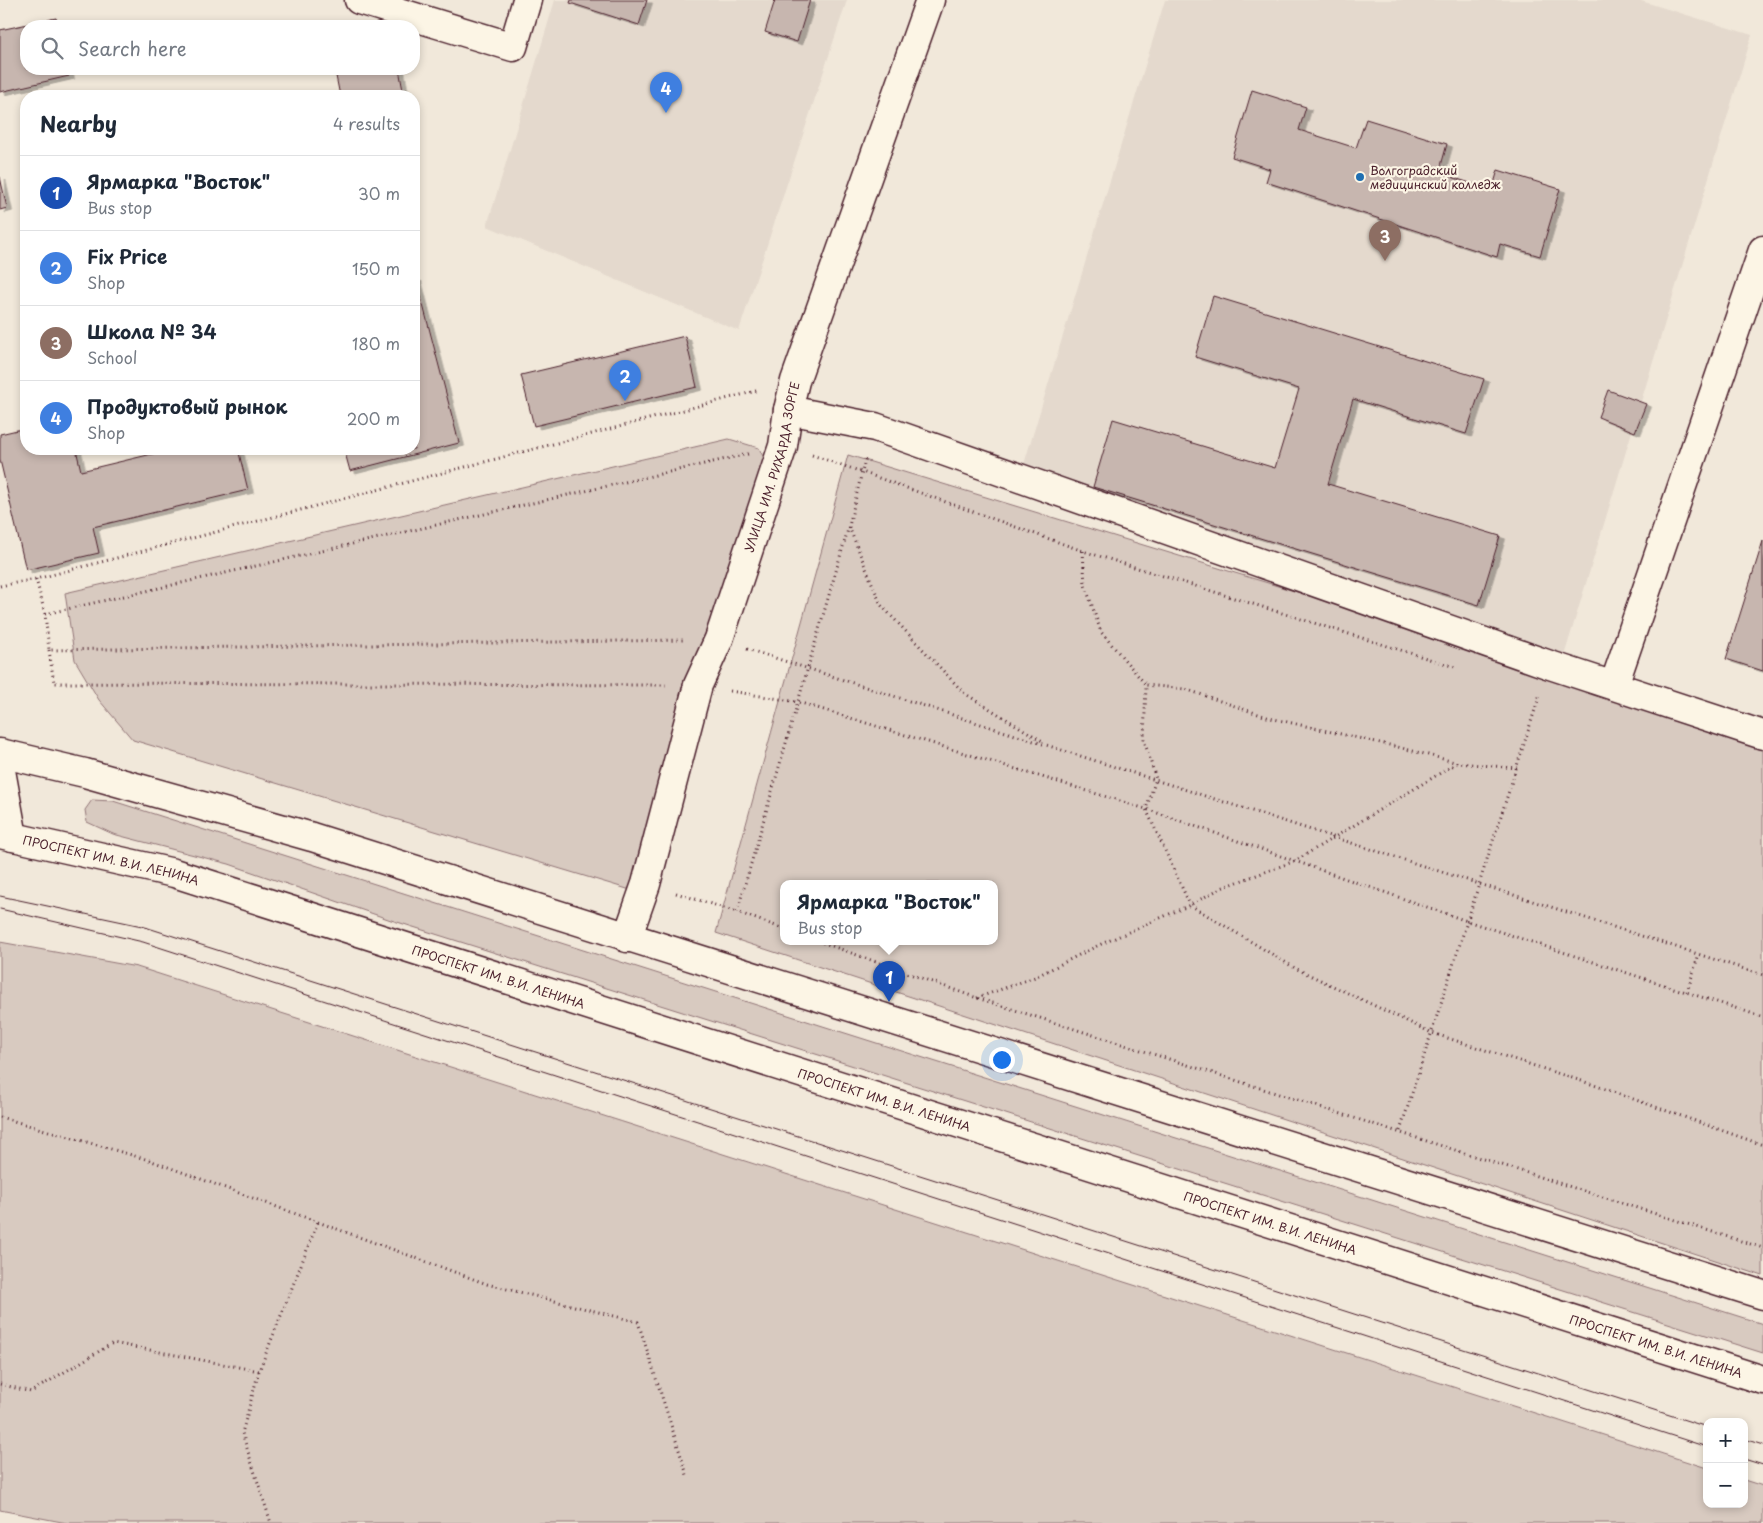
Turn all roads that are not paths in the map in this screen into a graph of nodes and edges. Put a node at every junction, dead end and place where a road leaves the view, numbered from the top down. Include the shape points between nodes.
1 (359, 0) edge
2 (527, 0) edge
3 (930, 0) edge
4 (1761, 266) edge
5 (788, 410) junction
6 (1614, 685) junction
7 (1763, 735) edge
8 (0, 753) edge
9 (0, 765) edge
10 (7, 836) edge
11 (627, 938) junction
12 (1763, 1296) edge
13 (1763, 1380) edge

1 - 2 main road via 513,47
3 - 5 main road, УЛИЦА ИМ. РИХАРДА ЗОРГЕ via 795,381
4 - 6 main road
5 - 6 main road via 875,427
5 - 11 main road, УЛИЦА ИМ. РИХАРДА ЗОРГЕ via 783,446 719,639 698,685 646,884
6 - 7 main road
8 - 11 main road via 85,773 312,837
9 - 10 main road
10 - 13 main road, ПРОСПЕКТ ИМ. В.И. ЛЕНИНА via 174,873
11 - 12 main road

